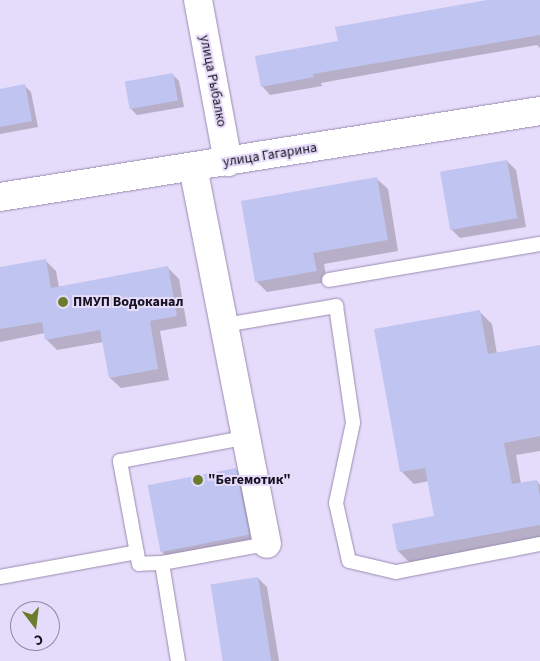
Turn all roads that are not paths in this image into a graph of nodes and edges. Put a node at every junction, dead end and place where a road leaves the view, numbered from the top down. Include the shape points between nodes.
1 (198, 0) edge
2 (540, 111) edge
3 (228, 162) junction
4 (193, 167) junction
5 (0, 197) edge
6 (540, 244) edge
7 (329, 280) dead end
8 (225, 325) junction
9 (248, 437) junction
10 (267, 544) joint
11 (540, 544) edge
12 (137, 552) junction
13 (162, 563) junction
14 (0, 577) edge
15 (178, 661) edge

1 - 3 street, улица Рыбалко
2 - 3 street, улица Гагарина
3 - 4 street, улица Гагарина
4 - 5 street, улица Гагарина
4 - 8 street
6 - 7 lane
8 - 9 street
8 - 11 lane via 336,306 353,423 336,503 349,561 396,572
9 - 10 street
9 - 12 lane via 120,461
10 - 13 lane
12 - 13 lane via 139,564
12 - 14 lane
13 - 15 lane

